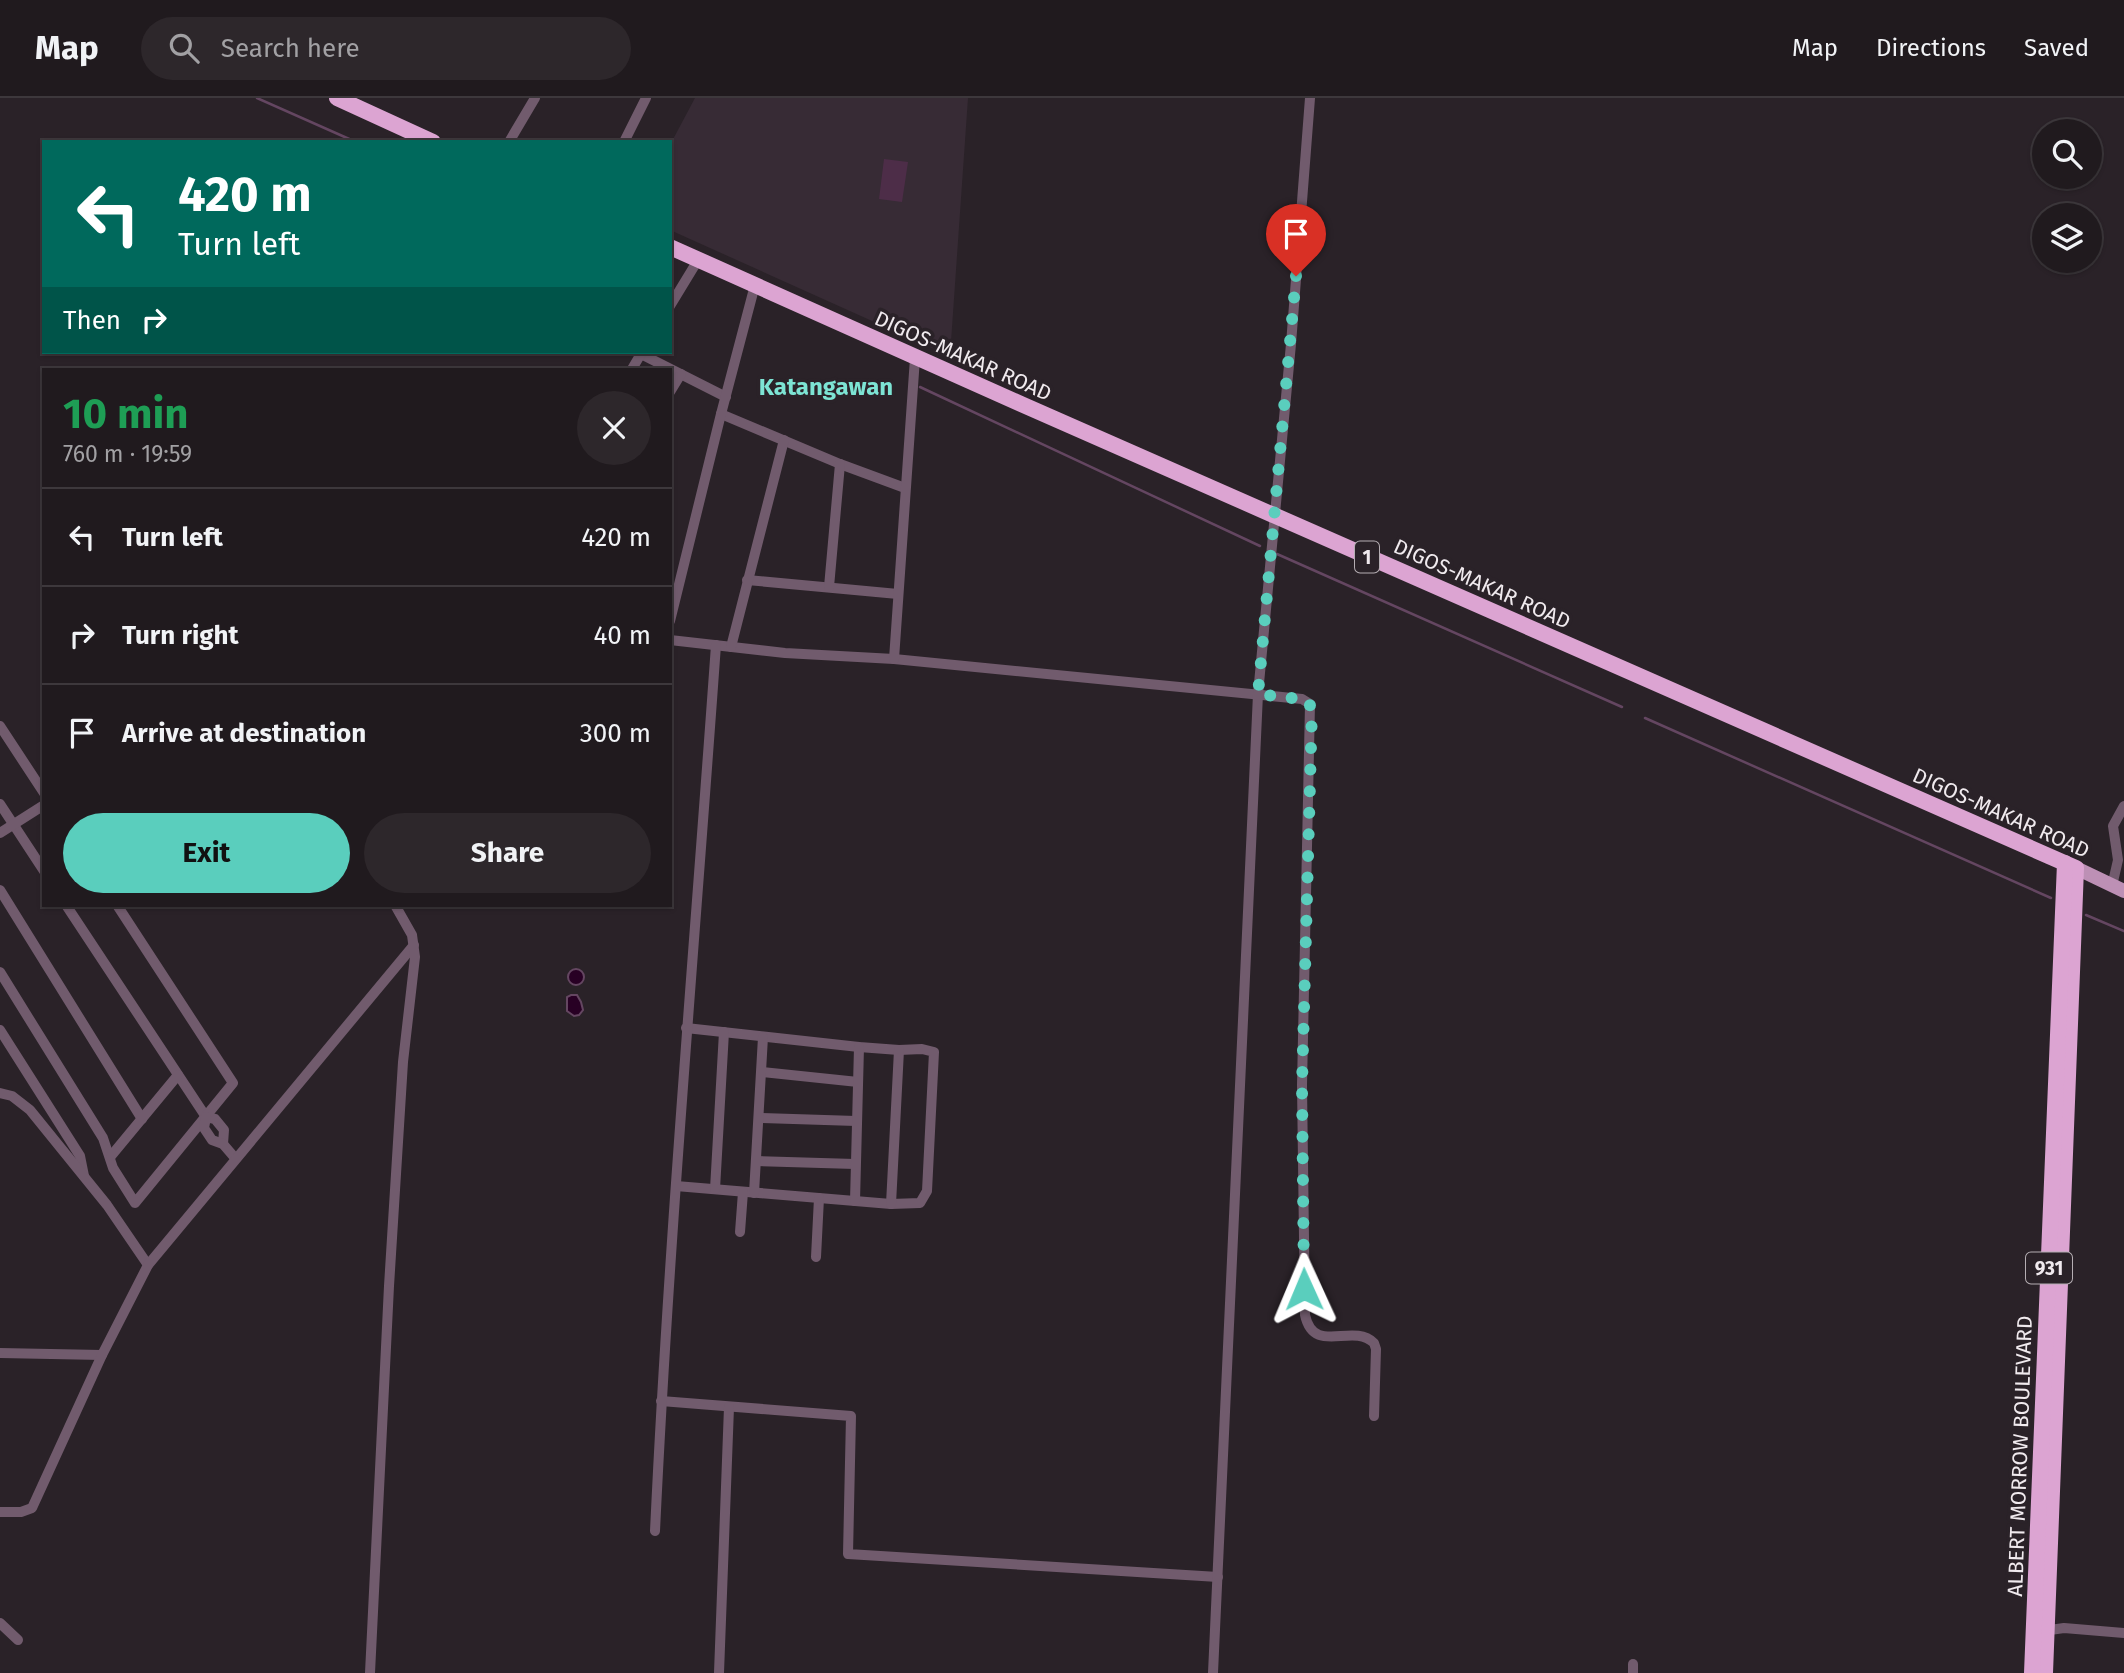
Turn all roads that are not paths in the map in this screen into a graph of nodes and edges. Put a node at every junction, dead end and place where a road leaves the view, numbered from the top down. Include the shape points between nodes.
1 (337, 98) edge
2 (535, 98) edge
3 (646, 98) edge
4 (1310, 98) edge
5 (429, 140) edge
6 (510, 140) edge
7 (625, 140) edge
8 (672, 248) edge
9 (698, 260) junction
10 (755, 285) junction
11 (672, 303) edge
12 (643, 354) edge
13 (915, 358) junction
14 (670, 368) edge
15 (672, 369) edge
16 (681, 374) junction
17 (672, 389) edge
18 (726, 397) junction
19 (721, 414) junction
20 (784, 440) junction
21 (840, 464) junction
22 (905, 488) junction
23 (1275, 516) junction
24 (672, 567) edge
25 (683, 569) junction
26 (747, 580) junction
27 (829, 587) junction
28 (898, 594) junction
29 (672, 613) edge
30 (672, 640) edge
31 (716, 645) junction
32 (731, 647) junction
33 (894, 659) junction
34 (1258, 694) junction
35 (0, 726) edge
36 (42, 790) edge
37 (0, 804) edge
38 (42, 806) edge
39 (2124, 806) edge
40 (13, 824) junction
41 (0, 833) edge
42 (2070, 866) junction
43 (42, 868) edge
44 (2118, 889) edge
45 (0, 890) edge
46 (67, 907) edge
47 (118, 907) edge
48 (396, 907) edge
49 (414, 945) junction
50 (0, 972) edge
51 (686, 1028) junction
52 (0, 1030) edge
53 (724, 1032) junction
54 (763, 1037) junction
55 (859, 1047) junction
56 (899, 1050) junction
57 (762, 1072) junction
58 (178, 1075) junction
59 (858, 1082) junction
60 (0, 1093) edge
61 (206, 1117) junction
62 (759, 1118) junction
63 (142, 1119) junction
64 (856, 1121) junction
65 (111, 1156) junction
66 (235, 1158) junction
67 (756, 1161) junction
68 (855, 1164) junction
69 (85, 1179) junction
70 (676, 1186) junction
71 (715, 1189) junction
72 (748, 1193) junction
73 (819, 1198) junction
74 (855, 1201) junction
75 (891, 1204) junction
76 (740, 1232) dead end
77 (816, 1257) dead end
78 (148, 1265) junction
79 (0, 1353) edge
80 (102, 1355) junction
81 (661, 1401) junction
82 (729, 1407) junction
83 (1374, 1416) dead end
84 (0, 1511) edge
85 (654, 1531) dead end
86 (1218, 1577) junction
87 (0, 1623) edge
88 (2041, 1632) junction
89 (2124, 1633) edge
90 (19, 1640) dead end
91 (370, 1673) edge
92 (719, 1673) edge
93 (1213, 1673) edge
94 (2032, 1673) edge
95 (2045, 1673) edge

1 - 5 highway
2 - 6 street
3 - 7 street
4 - 23 street
8 - 9 highway, DIGOS-MAKAR ROAD / 1
9 - 10 highway, DIGOS-MAKAR ROAD / 1
9 - 11 street
10 - 13 highway, DIGOS-MAKAR ROAD / 1
10 - 18 street
12 - 14 street
13 - 22 street
13 - 23 highway, DIGOS-MAKAR ROAD / 1
15 - 16 street
16 - 17 street
16 - 18 street
18 - 19 street
19 - 20 street
19 - 25 street
20 - 21 street
20 - 26 street
21 - 22 street
21 - 27 street
22 - 28 street
23 - 34 street
23 - 42 highway, DIGOS-MAKAR ROAD / 1
24 - 25 street
25 - 29 street
26 - 27 street
26 - 32 street
27 - 28 street
28 - 33 street
30 - 31 street
31 - 32 street
31 - 51 street
32 - 33 street
33 - 34 street
34 - 83 street via 1307,700 1312,709 1302,1085 1305,1315 1313,1334 1374,1343
34 - 86 street
35 - 36 street
37 - 40 street
38 - 40 street
39 - 44 street via 2113,826
40 - 41 street
40 - 43 street
42 - 44 main road, DIGOS-MAKAR ROAD / 1
42 - 88 highway, ALBERT MORROW BOULEVARD / 931
45 - 63 street
46 - 58 street
47 - 61 street via 233,1083
48 - 49 street
49 - 66 street
49 - 91 street via 390,1273
50 - 65 street
51 - 53 street
51 - 70 street
52 - 69 street via 80,1156
53 - 54 street
53 - 71 street
54 - 55 street
54 - 57 street
55 - 56 street
55 - 59 street
56 - 75 street
56 - 75 street via 931,1049 935,1058 927,1191 920,1203
57 - 59 street
57 - 62 street
58 - 61 street
58 - 63 street
59 - 64 street
60 - 69 street via 30,1110
61 - 65 street via 135,1203 113,1168
61 - 66 street via 204,1128 212,1140 223,1144
62 - 64 street
62 - 67 street
63 - 65 street
64 - 68 street
66 - 78 street
67 - 68 street
67 - 72 street
68 - 74 street
69 - 78 street
70 - 71 street
70 - 81 street
71 - 72 street
72 - 73 street
72 - 76 street
73 - 74 street
73 - 77 street
74 - 75 street
78 - 80 street
79 - 80 street
80 - 84 street via 32,1508
81 - 82 street
81 - 85 street
82 - 86 street via 851,1416 848,1554
82 - 92 street
86 - 93 street
87 - 90 street
88 - 89 street via 2064,1628
88 - 94 highway, ALBERT MORROW BOULEVARD / 931
88 - 95 highway, ALBERT MORROW BOULEVARD / 931

